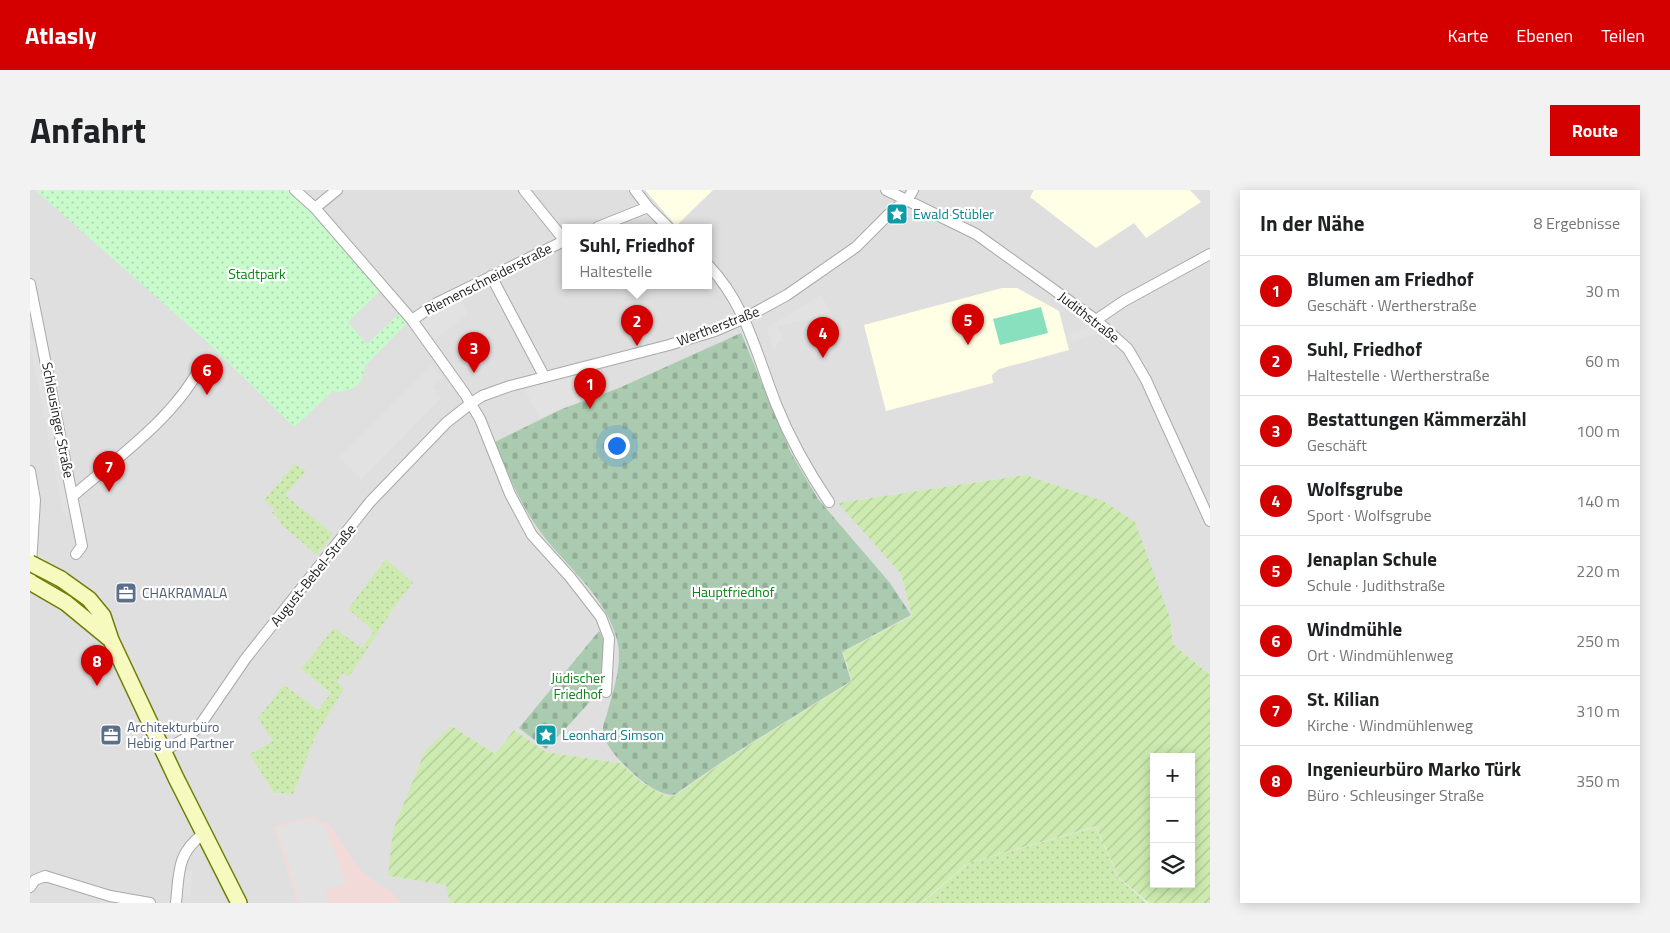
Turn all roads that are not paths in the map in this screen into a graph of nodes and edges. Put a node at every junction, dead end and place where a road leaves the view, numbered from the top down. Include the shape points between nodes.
1 (295, 190) edge
2 (337, 190) edge
3 (524, 190) edge
4 (635, 190) edge
5 (886, 190) edge
6 (910, 195) edge
7 (648, 207) junction
8 (314, 208) junction
9 (606, 224) edge
10 (665, 224) edge
11 (562, 236) edge
12 (562, 241) edge
13 (1210, 254) edge
14 (712, 269) edge
15 (491, 276) junction
16 (30, 284) edge
17 (745, 318) junction
18 (412, 320) junction
19 (1096, 320) junction
20 (203, 362) dead end
21 (544, 376) junction
22 (470, 404) junction
23 (30, 471) edge
24 (73, 496) junction
25 (829, 502) dead end
26 (1210, 521) edge
27 (76, 554) dead end
28 (30, 563) edge
29 (30, 582) edge
30 (111, 640) junction
31 (606, 692) dead end
32 (164, 751) junction
33 (203, 834) junction
34 (30, 887) edge
35 (150, 903) edge
36 (176, 903) edge
37 (239, 903) edge

1 - 8 street
2 - 8 street
3 - 11 street
4 - 7 street
5 - 6 street, Judithstraße
6 - 17 street, Wertherstraße via 856,247 787,295
6 - 19 street, Judithstraße via 976,234
7 - 9 street
7 - 10 street
8 - 18 street
12 - 15 street, Riemenschneiderstraße
13 - 19 street
14 - 17 street
15 - 18 street, Riemenschneiderstraße via 437,303
15 - 21 street
16 - 24 street, Schleusinger Straße
17 - 21 street, Wertherstraße via 669,345
17 - 25 street via 791,438 807,470
18 - 22 street
19 - 26 street, Judithstraße via 1128,349 1143,374
20 - 24 street via 192,385 161,418
21 - 22 street, Wertherstraße via 495,391
22 - 31 street via 480,419 510,494 532,535 601,617 610,638
22 - 32 street, August-Bebel-Straße via 446,423 370,502 246,658 198,728
23 - 29 street via 35,500
24 - 27 street, Schleusinger Straße via 82,546
28 - 30 main road, bridge via 83,594 103,616
29 - 30 main road via 55,595
30 - 32 main road
32 - 33 main road
33 - 36 street via 191,842 183,855
33 - 37 main road
34 - 35 street via 35,880 45,876 110,896

